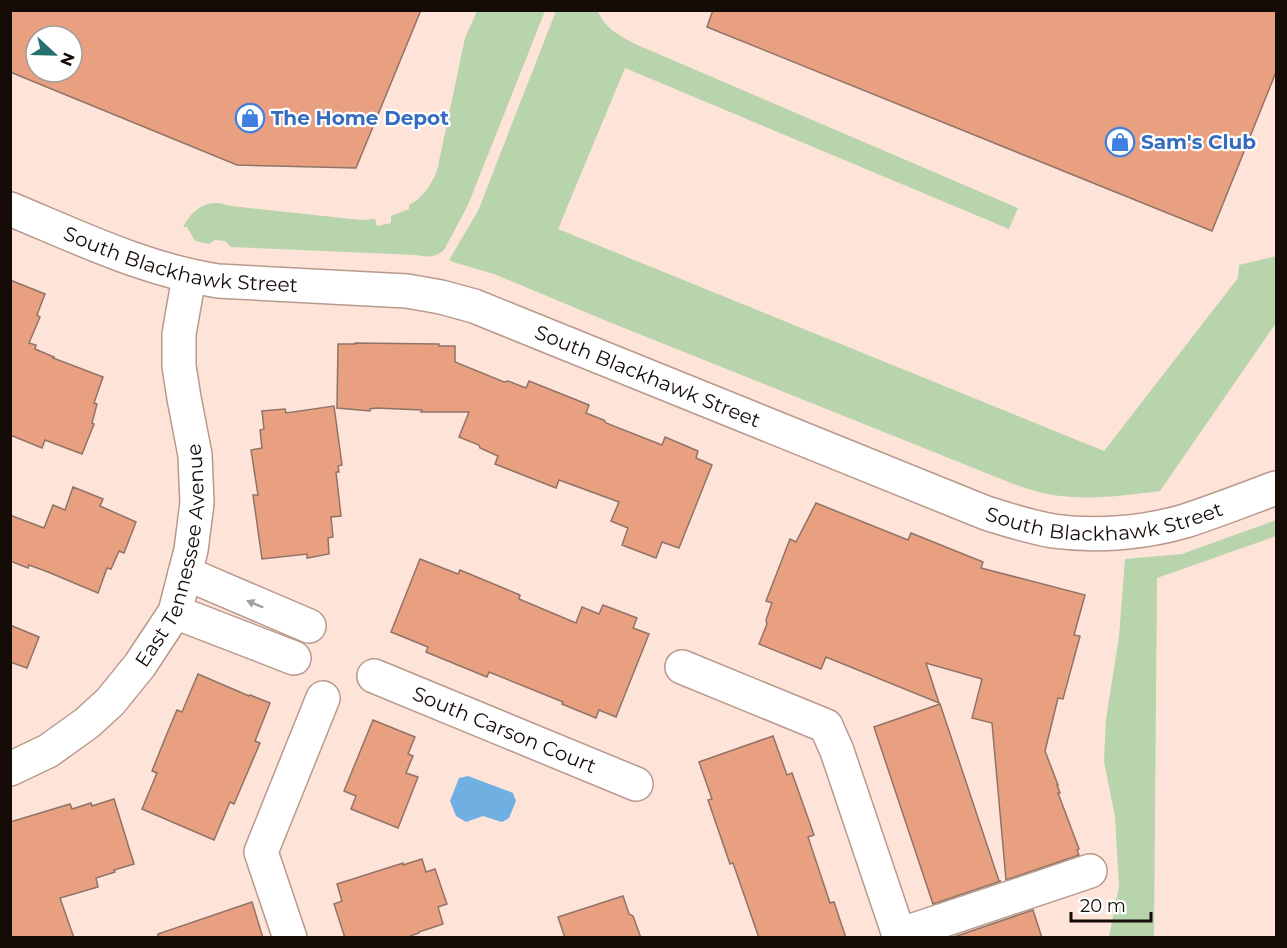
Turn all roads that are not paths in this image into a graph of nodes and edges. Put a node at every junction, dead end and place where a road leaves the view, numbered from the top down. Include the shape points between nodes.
1 (10, 209) edge
2 (189, 277) junction
3 (1276, 488) edge
4 (185, 573) junction
5 (175, 612) junction
6 (309, 626) dead end
7 (294, 658) dead end
8 (682, 667) dead end
9 (374, 676) dead end
10 (323, 698) dead end
11 (10, 769) edge
12 (636, 784) dead end
13 (1090, 871) dead end
14 (290, 938) edge

1 - 2 street, South Blackhawk Street via 138,261
2 - 3 street, South Blackhawk Street via 407,291 474,306 986,513 1053,531 1111,533 1166,526
2 - 4 street, East Tennessee Avenue via 179,334 179,366 195,455 196,503
4 - 5 street, East Tennessee Avenue
6 -> 4 street
5 - 7 street
5 - 11 street, East Tennessee Avenue via 141,665 110,702 48,751
8 - 13 street via 826,726 899,935
9 - 12 street, South Carson Court
10 - 14 street via 261,852

